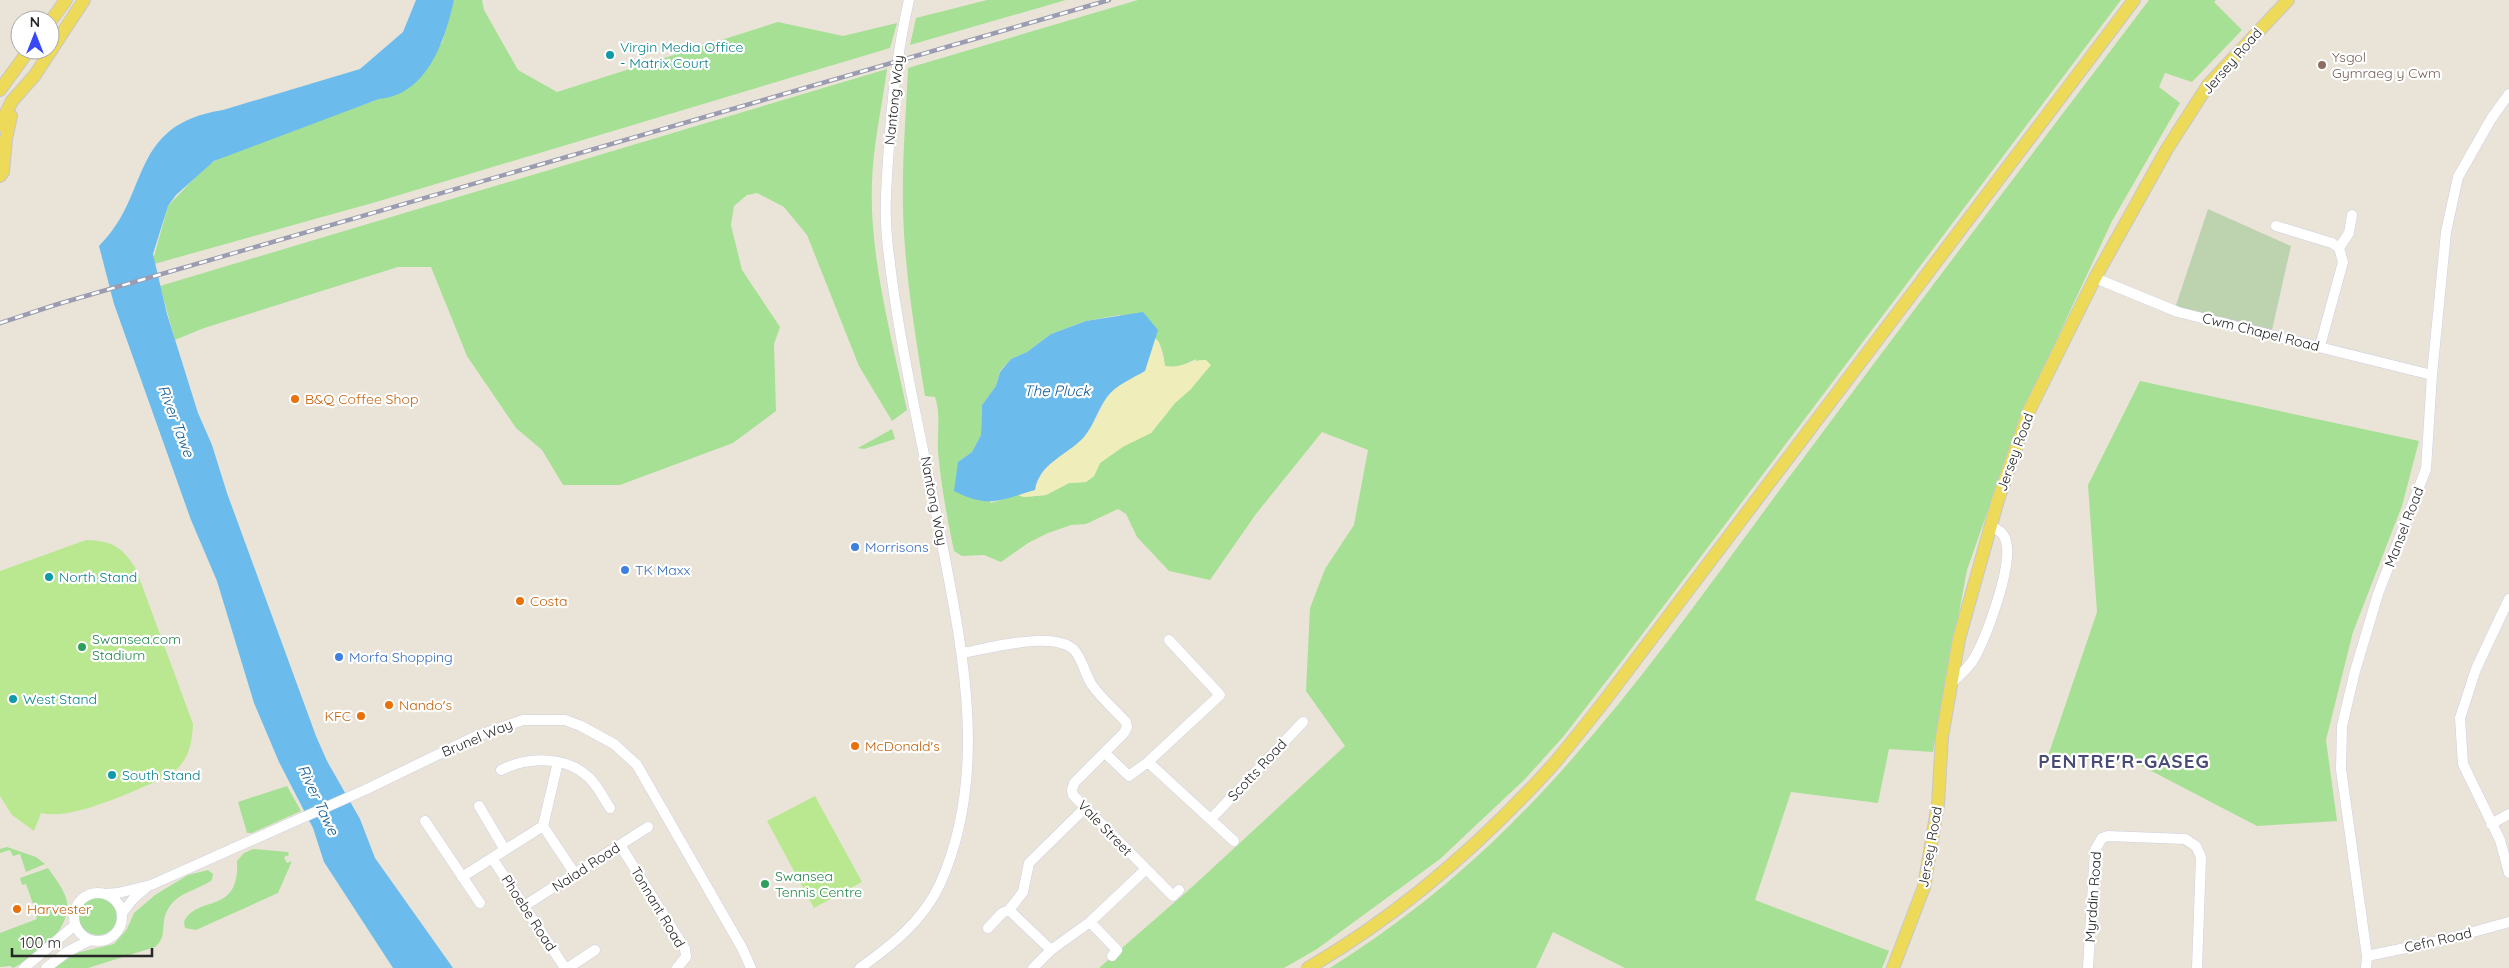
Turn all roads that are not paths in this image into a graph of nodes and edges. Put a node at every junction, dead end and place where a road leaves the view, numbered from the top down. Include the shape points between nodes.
1 (84, 0) edge
2 (909, 0) edge
3 (2134, 0) edge
4 (2288, 0) edge
5 (22, 60) edge
6 (35, 75) junction
7 (0, 90) edge
8 (2509, 94) edge
9 (0, 125) edge
10 (0, 176) edge
11 (2352, 215) dead end
12 (2276, 226) dead end
13 (2339, 248) junction
14 (2095, 278) junction
15 (2320, 346) junction
16 (2432, 375) junction
17 (1990, 526) junction
18 (2509, 599) edge
19 (1170, 640) dead end
20 (962, 654) junction
21 (1951, 682) junction
22 (1303, 722) dead end
23 (1105, 753) junction
24 (558, 762) junction
25 (1148, 762) junction
26 (501, 770) dead end
27 (479, 806) dead end
28 (1086, 807) junction
29 (610, 808) dead end
30 (2509, 814) edge
31 (1211, 819) junction
32 (425, 822) dead end
33 (2491, 824) junction
34 (543, 826) junction
35 (648, 827) dead end
36 (1234, 842) dead end
37 (620, 845) junction
38 (505, 850) junction
39 (492, 858) junction
40 (1146, 870) junction
41 (2509, 873) edge
42 (575, 874) junction
43 (462, 877) junction
44 (151, 885) junction
45 (1179, 890) dead end
46 (106, 894) junction
47 (480, 903) dead end
48 (524, 906) junction
49 (1009, 910) junction
50 (122, 913) junction
51 (1090, 922) junction
52 (2509, 922) edge
53 (75, 924) junction
54 (988, 928) dead end
55 (90, 940) junction
56 (742, 948) junction
57 (595, 950) dead end
58 (1051, 950) junction
59 (1112, 956) dead end
60 (2367, 956) junction
61 (24, 968) edge
62 (46, 968) edge
63 (566, 968) edge
64 (676, 968) edge
65 (751, 968) edge
66 (758, 968) edge
67 (860, 968) edge
68 (1033, 968) edge
69 (1308, 968) edge
70 (1892, 968) edge
71 (2088, 968) edge
72 (2197, 968) edge
73 (2366, 968) edge

1 - 6 main road
2 - 20 street, Nantong Way via 892,102 886,183 887,235 897,314
3 - 69 main road via 1630,668 1551,766 1493,826 1440,872 1379,922
4 - 14 main road, Jersey Road via 2208,85 2167,149
5 - 7 main road
6 - 9 main road via 12,101
6 - 10 main road via 10,117
8 - 16 street, Mansel Road via 2458,177 2446,232
11 - 13 street via 2349,233
12 - 13 street
13 - 15 street via 2343,262
14 - 15 street, Cwm Chapel Road via 2178,312
14 - 17 main road, Jersey Road via 2029,411
15 - 16 street, Cwm Chapel Road
16 - 60 street, Mansel Road via 2426,469 2378,594 2342,726 2341,769
17 - 21 main road, Jersey Road via 1958,639
17 - 21 street via 2000,530 2006,542 1994,614 1974,658
18 - 33 street via 2476,669 2460,718 2463,764
19 - 25 street via 1220,695
20 - 23 street, Vale Street via 1045,640 1069,646 1093,686 1122,717 1127,727
20 - 67 street, Nantong Way via 967,758 962,807 951,852 939,885 918,919 892,946
21 - 70 main road, Jersey Road via 1942,738 1938,804 1924,887
22 - 31 street, Scotts Road
23 - 25 street via 1129,776
23 - 28 street, Vale Street via 1074,783 1073,795
24 - 26 street via 531,760
24 - 29 street via 580,771 592,781
24 - 34 street
25 - 31 street
27 - 38 street
28 - 40 street, Vale Street
28 - 49 street via 1029,862 1023,892
30 - 33 street
31 - 36 street
32 - 43 street
33 - 41 street via 2500,840
34 - 38 street
34 - 42 street
35 - 37 street, Naiad Road
37 - 42 street, Naiad Road
37 - 64 street, Tonnant Road via 685,949 686,957
38 - 39 street
39 - 43 street
39 - 48 street, Phoebe Road
40 - 45 street, Vale Street via 1173,896
40 - 51 street
42 - 48 street, Naiad Road
43 - 47 street
44 - 46 street, Brunel Way
44 - 50 street, Brunel Way
44 - 56 street, Brunel Way via 367,789 474,736 523,720 565,720 614,744 637,765
46 - 50 street via 116,900
46 - 53 street, Brunel Way via 94,893 82,898 75,908
48 - 63 street, Phoebe Road
49 - 54 street via 1002,912
49 - 58 street
50 - 55 street, Brunel Way via 122,924 114,935 103,941
51 - 58 street
51 - 59 street via 1117,950
52 - 60 street, Cefn Road
53 - 55 street
53 - 61 street
55 - 62 street, Brunel Way
56 - 65 street, Brunel Way
56 - 66 street, Brunel Way
57 - 63 street
58 - 68 street
60 - 73 street, Mansel Road
71 - 72 street, Myrddin Road via 2096,850 2102,838 2114,836 2185,839 2196,846 2201,857

